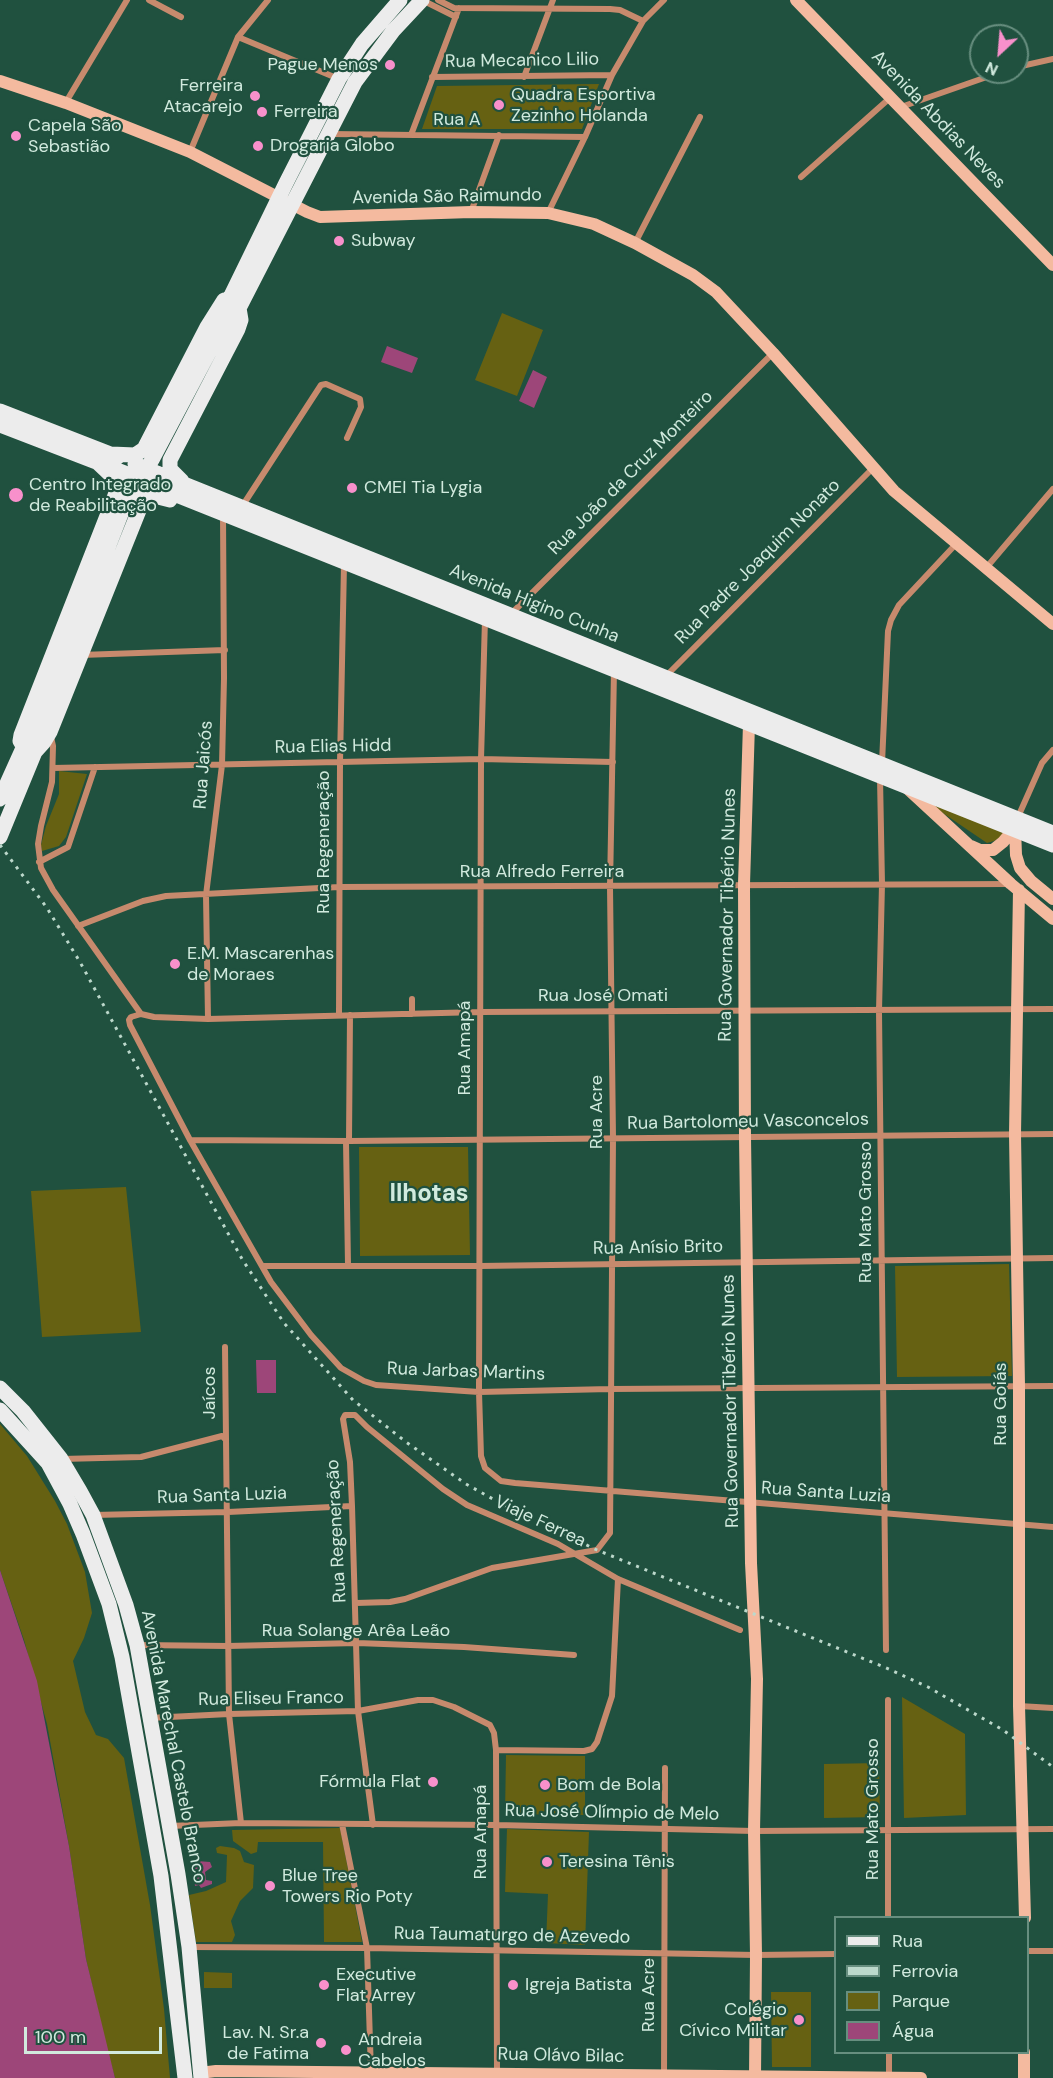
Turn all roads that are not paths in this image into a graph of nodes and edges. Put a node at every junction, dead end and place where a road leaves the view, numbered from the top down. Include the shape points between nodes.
1 (127, 0) edge
2 (148, 0) edge
3 (268, 0) edge
4 (400, 0) edge
5 (422, 0) edge
6 (438, 0) edge
7 (553, 0) edge
8 (664, 0) edge
9 (796, 0) edge
10 (457, 8) junction
11 (549, 10) junction
12 (181, 17) dead end
13 (456, 17) junction
14 (643, 21) junction
15 (237, 37) junction
16 (1053, 59) edge
17 (1029, 64) edge
18 (612, 75) junction
19 (432, 77) junction
20 (524, 77) junction
21 (339, 79) junction
22 (0, 81) edge
23 (969, 83) edge
24 (892, 97) junction
25 (66, 103) junction
26 (901, 107) junction
27 (700, 117) dead end
28 (328, 134) junction
29 (411, 135) junction
30 (499, 135) junction
31 (585, 137) junction
32 (190, 152) junction
33 (801, 177) dead end
34 (286, 201) junction
35 (471, 212) junction
36 (548, 213) junction
37 (635, 243) junction
38 (1053, 265) edge
39 (235, 303) junction
40 (773, 353) junction
41 (0, 411) edge
42 (0, 425) edge
43 (347, 438) dead end
44 (111, 454) junction
45 (97, 462) junction
46 (873, 468) junction
47 (132, 470) junction
48 (1053, 489) edge
49 (188, 493) junction
50 (241, 508) junction
51 (223, 513) junction
52 (957, 544) junction
53 (344, 561) junction
54 (986, 568) junction
55 (510, 615) junction
56 (485, 617) junction
57 (1053, 624) edge
58 (225, 650) junction
59 (80, 655) junction
60 (614, 669) junction
61 (665, 677) junction
62 (754, 720) junction
63 (44, 729) junction
64 (29, 749) junction
65 (1053, 750) edge
66 (481, 759) junction
67 (340, 762) junction
68 (613, 762) junction
69 (222, 765) junction
70 (95, 767) junction
71 (53, 768) junction
72 (881, 769) junction
73 (902, 784) junction
74 (0, 799) edge
75 (1016, 823) junction
76 (1053, 833) edge
77 (0, 837) edge
78 (967, 844) junction
79 (1053, 845) edge
80 (39, 862) junction
81 (744, 884) junction
82 (882, 884) junction
83 (339, 887) junction
84 (610, 887) junction
85 (1015, 887) junction
86 (482, 888) junction
87 (206, 895) junction
88 (1053, 899) edge
89 (1053, 919) edge
90 (78, 926) junction
91 (412, 999) dead end
92 (1017, 1009) junction
93 (1053, 1009) edge
94 (745, 1010) junction
95 (612, 1011) junction
96 (879, 1011) junction
97 (480, 1012) junction
98 (141, 1014) junction
99 (412, 1014) junction
100 (339, 1015) junction
101 (350, 1015) junction
102 (208, 1019) junction
103 (1015, 1134) junction
104 (1053, 1134) edge
105 (881, 1136) junction
106 (745, 1137) junction
107 (613, 1138) junction
108 (479, 1139) junction
109 (190, 1140) junction
110 (348, 1141) junction
111 (1017, 1258) junction
112 (1053, 1258) edge
113 (881, 1260) junction
114 (747, 1262) junction
115 (611, 1263) junction
116 (348, 1264) junction
117 (263, 1266) junction
118 (480, 1266) junction
119 (225, 1347) dead end
120 (1019, 1386) junction
121 (1053, 1386) edge
122 (882, 1387) junction
123 (0, 1388) edge
124 (749, 1388) junction
125 (610, 1389) junction
126 (479, 1392) junction
127 (0, 1410) edge
128 (345, 1415) joint
129 (225, 1439) junction
130 (62, 1459) junction
131 (492, 1475) joint
132 (611, 1492) junction
133 (751, 1503) junction
134 (352, 1506) junction
135 (228, 1512) junction
136 (885, 1513) junction
137 (93, 1515) junction
138 (1019, 1524) junction
139 (1053, 1527) edge
140 (576, 1555) junction
141 (618, 1579) junction
142 (356, 1603) junction
143 (741, 1630) dead end
144 (357, 1643) junction
145 (137, 1645) junction
146 (228, 1646) junction
147 (886, 1650) dead end
148 (574, 1655) dead end
149 (888, 1700) dead end
150 (1019, 1706) junction
151 (1053, 1708) edge
152 (358, 1712) junction
153 (229, 1714) junction
154 (149, 1718) junction
155 (496, 1750) junction
156 (665, 1768) dead end
157 (241, 1823) junction
158 (342, 1824) junction
159 (373, 1825) junction
160 (496, 1825) junction
161 (170, 1826) junction
162 (1024, 1828) junction
163 (664, 1829) junction
164 (888, 1829) junction
165 (1053, 1829) edge
166 (754, 1831) junction
167 (178, 1874) junction
168 (161, 1876) junction
169 (888, 1916) edge
170 (1024, 1916) edge
171 (189, 1947) junction
172 (367, 1948) junction
173 (496, 1950) junction
174 (1029, 1951) edge
175 (1053, 1951) edge
176 (664, 1953) junction
177 (834, 1954) edge
178 (756, 1955) junction
179 (890, 2054) edge
180 (1024, 2054) edge
181 (371, 2075) edge
182 (195, 2076) edge
183 (497, 2076) edge
184 (664, 2077) edge
185 (755, 2077) edge
186 (889, 2078) edge
187 (921, 2078) edge
188 (1024, 2078) edge

1 - 25 street
2 - 12 street
3 - 15 street
4 - 21 main road via 362,44
5 - 13 street
5 - 28 main road via 355,82
6 - 10 street
7 - 11 street
8 - 14 street
9 - 24 street, Avenida Abdias Neves
10 - 11 street
10 - 13 street
11 - 14 street via 620,10
11 - 20 street
13 - 19 street
14 - 18 street
15 - 21 street
15 - 32 street
16 - 17 street
18 - 20 street, Rua Mecanico Lilio
18 - 31 street
19 - 20 street, Rua Mecanico Lilio
19 - 29 street
21 - 34 main road
22 - 25 street, Avenida São Raimundo
23 - 26 street
24 - 26 street, Avenida Abdias Neves
24 - 33 street
25 - 32 street, Avenida São Raimundo
26 - 38 street, Avenida Abdias Neves
27 - 37 street
28 - 29 street, Rua A
28 - 34 main road
29 - 30 street, Rua A
30 - 31 street, Rua A
30 - 35 street
31 - 36 street
32 - 34 street, Avenida São Raimundo
34 - 35 street, Avenida São Raimundo via 320,217
34 - 39 main road
35 - 36 street, Avenida São Raimundo
36 - 37 street, Avenida São Raimundo via 594,224
37 - 40 street, Avenida São Raimundo via 716,292
39 - 44 main road via 224,301 216,310 144,449 135,455
39 - 49 main road via 241,321 238,329 170,460 170,468
39 - 63 main road via 235,316 225,322 121,513
40 - 46 street, Avenida São Raimundo
40 - 55 street, Rua João da Cruz Monteiro
41 - 44 main road, Avenida Higino Cunha
42 - 45 main road, Avenida Higino Cunha
43 - 50 street via 360,399 321,385
44 - 47 main road, Avenida Higino Cunha
45 - 47 main road, Avenida Higino Cunha
45 - 64 main road via 116,480 117,488 21,735 20,741
46 - 52 street, Avenida São Raimundo
46 - 61 street, Rua Padre Joaquim Nonato
47 - 49 main road, Avenida Higino Cunha, bridge
48 - 54 street
49 - 50 main road, Avenida Higino Cunha
49 - 51 main road, Avenida Higino Cunha
49 - 59 main road via 174,501 154,496 142,503
50 - 55 main road, Avenida Higino Cunha
51 - 53 main road, Avenida Higino Cunha
51 - 58 street, Rua Jaicós
52 - 54 street, Avenida São Raimundo
52 - 72 street, Rua Mato Grosso via 899,605 891,620
53 - 56 main road, Avenida Higino Cunha
53 - 67 street, Rua Regeneração
54 - 57 street, Avenida São Raimundo
55 - 61 main road, Avenida Higino Cunha
56 - 60 main road, Avenida Higino Cunha
56 - 66 street, Rua Amapá
58 - 59 street
58 - 69 street, Rua Jaicós
59 - 63 main road
60 - 62 main road, Avenida Higino Cunha
60 - 68 street, Rua Acre
61 - 62 main road, Avenida Higino Cunha
62 - 72 main road, Avenida Higino Cunha
62 - 81 street, Rua Governador Tibério Nunes
63 - 64 main road via 44,742
63 - 71 street via 53,746
64 - 74 main road
64 - 77 main road
65 - 75 street via 1042,762
66 - 67 street, Rua Elias Hidd
66 - 68 street, Rua Elias Hidd
66 - 86 street, Rua Amapá
67 - 69 street, Rua Elias Hidd
67 - 83 street, Rua Regeneração
68 - 84 street, Rua Acre
69 - 70 street, Rua Elias Hidd
69 - 87 street, Rua Jaicós
70 - 71 street, Rua Elias Hidd
70 - 80 street via 68,847
71 - 80 street via 38,844
72 - 73 main road, Avenida Higino Cunha
72 - 75 main road, Avenida Higino Cunha
72 - 82 street, Rua Mato Grosso
73 - 75 main road, Avenida Higino Cunha
73 - 78 street
75 - 76 main road, Avenida Higino Cunha
75 - 78 street via 993,850
75 - 79 main road, Avenida Higino Cunha
75 - 88 street via 1020,868
78 - 85 street
80 - 90 street
81 - 82 street, Rua Alfredo Ferreira
81 - 84 street, Rua Alfredo Ferreira
81 - 94 street, Rua Governador Tibério Nunes
82 - 85 street, Rua Alfredo Ferreira
82 - 96 street, Rua Mato Grosso
83 - 86 street, Rua Alfredo Ferreira
83 - 87 street, Rua Alfredo Ferreira
83 - 100 street, Rua Regeneração
84 - 86 street, Rua Alfredo Ferreira
84 - 95 street, Rua Acre
85 - 89 street
85 - 92 street, Rua Goiás
86 - 97 street, Rua Amapá
87 - 90 street, Rua Alfredo Ferreira via 143,901
87 - 102 street, Rua Jaicós
90 - 98 street
91 - 99 street
92 - 93 street, Rua José Omati
92 - 96 street, Rua José Omati
92 - 103 street, Rua Goiás
94 - 95 street, Rua José Omati
94 - 96 street, Rua José Omati
94 - 106 street, Rua Governador Tibério Nunes
95 - 97 street, Rua José Omati
95 - 107 street, Rua Acre
96 - 105 street, Rua Mato Grosso
97 - 99 street, Rua José Omati
97 - 108 street, Rua Amapá
98 - 102 street, Rua José Omati
98 - 109 street, Rua Jarbas Martins via 131,1017 130,1025
99 - 101 street, Rua José Omati
100 - 101 street, Rua José Omati
100 - 102 street, Rua José Omati
101 - 110 street
103 - 104 street, Rua Bartolomeu Vasconcelos
103 - 105 street, Rua Bartolomeu Vasconcelos
103 - 111 street, Rua Goiás
105 - 106 street, Rua Bartolomeu Vasconcelos
105 - 113 street, Rua Mato Grosso
106 - 107 street, Rua Bartolomeu Vasconcelos
106 - 114 street, Rua Governador Tibério Nunes
107 - 108 street, Rua Bartolomeu Vasconcelos
107 - 115 street, Rua Acre
108 - 110 street, Rua Bartolomeu Vasconcelos
108 - 118 street, Rua Amapá
109 - 110 street, Rua Bartolomeu Vasconcelos
109 - 117 street, Rua Jarbas Martins
110 - 116 street
111 - 112 street, Rua Anísio Brito
111 - 113 street, Rua Anísio Brito
111 - 120 street, Rua Goiás
113 - 114 street, Rua Anísio Brito
113 - 122 street, Rua Mato Grosso
114 - 115 street, Rua Anísio Brito
114 - 124 street, Rua Governador Tibério Nunes
115 - 118 street, Rua Anísio Brito
115 - 125 street, Rua Acre
116 - 117 street, Rua Anísio Brito
116 - 118 street, Rua Anísio Brito
117 - 126 street, Rua Jarbas Martins via 311,1335 353,1376 376,1385
118 - 126 street, Rua Amapá
119 - 129 street, Jaícos
120 - 121 street, Rua Jarbas Martins
120 - 122 street, Rua Jarbas Martins
120 - 138 street, Rua Goiás
122 - 124 street, Rua Jarbas Martins
122 - 136 street, Rua Mato Grosso
123 - 130 main road, Avenida Marechal Castelo Branco
124 - 125 street, Rua Jarbas Martins
124 - 133 street, Rua Governador Tibério Nunes
125 - 126 street, Rua Jarbas Martins
125 - 132 street, Rua Acre
126 - 131 street, Rua Amapá via 481,1456
127 - 168 main road, Avenida Marechal Castelo Branco via 48,1463 96,1565 122,1657
128 - 134 street, Rua Regeneração
128 - 140 street, Viaje Ferrea via 354,1415 468,1505
129 - 130 street via 222,1436 141,1457
129 - 135 street
130 - 137 main road, Avenida Marechal Castelo Branco
131 - 132 street, Rua Santa Luzia via 515,1484
132 - 133 street, Rua Santa Luzia
132 - 140 street, Rua Acre via 610,1533 597,1550
133 - 136 street, Rua Santa Luzia
133 - 166 street, Rua Governador Tibério Nunes via 757,1678
134 - 135 street, Rua Santa Luzia
134 - 142 street, Rua Regeneração
135 - 137 street, Rua Santa Luzia
135 - 146 street
136 - 138 street, Rua Santa Luzia
136 - 147 street, Rua Mato Grosso
137 - 145 main road, Avenida Marechal Castelo Branco
138 - 139 street, Rua Santa Luzia
138 - 150 street, Rua Goiás
140 - 141 street, Viaje Ferrea
140 - 142 street via 492,1568 405,1599
141 - 143 street, Viaje Ferrea
141 - 155 street via 615,1676 597,1742 584,1751
142 - 144 street, Rua Regeneração
144 - 146 street, Rua Solange Arêa Leão
144 - 148 street, Rua Solange Arêa Leão
144 - 152 street, Rua Regeneração
145 - 146 street, Rua Solange Arêa Leão
145 - 154 main road, Avenida Marechal Castelo Branco
146 - 153 street
149 - 164 street, Rua Mato Grosso
150 - 151 street
150 - 162 street, Rua Goiás
152 - 153 street, Rua Eliseu Franco
152 - 155 street, Rua Amapá via 434,1700 490,1725
152 - 159 street, Rua Regeneração
153 - 154 street, Rua Eliseu Franco
153 - 157 street
154 - 161 main road, Avenida Marechal Castelo Branco
155 - 160 street, Rua Amapá
156 - 163 street, Rua Acre
157 - 158 street, Rua José Olímpio de Melo
157 - 161 street, Rua José Olímpio de Melo
158 - 159 street, Rua José Olímpio de Melo
158 - 172 street
159 - 160 street, Rua José Olímpio de Melo
160 - 163 street, Rua José Olímpio de Melo
160 - 173 street, Rua Amapá
161 - 167 main road, Avenida Marechal Castelo Branco
162 - 164 street, Rua José Olímpio de Melo
162 - 165 street, Rua José Olímpio de Melo
162 - 170 street, Rua Goiás
163 - 166 street, Rua José Olímpio de Melo
163 - 176 street, Rua Acre
164 - 166 street, Rua José Olímpio de Melo
164 - 169 street, Rua Mato Grosso
166 - 178 street, Rua Governador Tibério Nunes
167 - 168 main road
167 - 171 main road, Avenida Marechal Castelo Branco
168 - 182 main road, Avenida Marechal Castelo Branco
171 - 172 street, Rua Taumaturgo de Azevedo
171 - 182 main road, Avenida Marechal Castelo Branco
172 - 173 street, Rua Taumaturgo de Azevedo
172 - 181 street
173 - 176 street, Rua Taumaturgo de Azevedo
173 - 183 street, Rua Amapá
174 - 175 street
176 - 178 street, Rua Taumaturgo de Azevedo
176 - 184 street, Rua Acre
177 - 178 street, Rua Taumaturgo de Azevedo
178 - 185 street, Rua Governador Tibério Nunes
179 - 186 street
180 - 188 street
181 - 182 street, Rua Olávo Bilac via 216,2071
181 - 183 street, Rua Olávo Bilac
183 - 184 street, Rua Olávo Bilac
184 - 185 street, Rua Olávo Bilac
185 - 186 street, Rua Olávo Bilac
186 - 187 street, Rua Olávo Bilac

